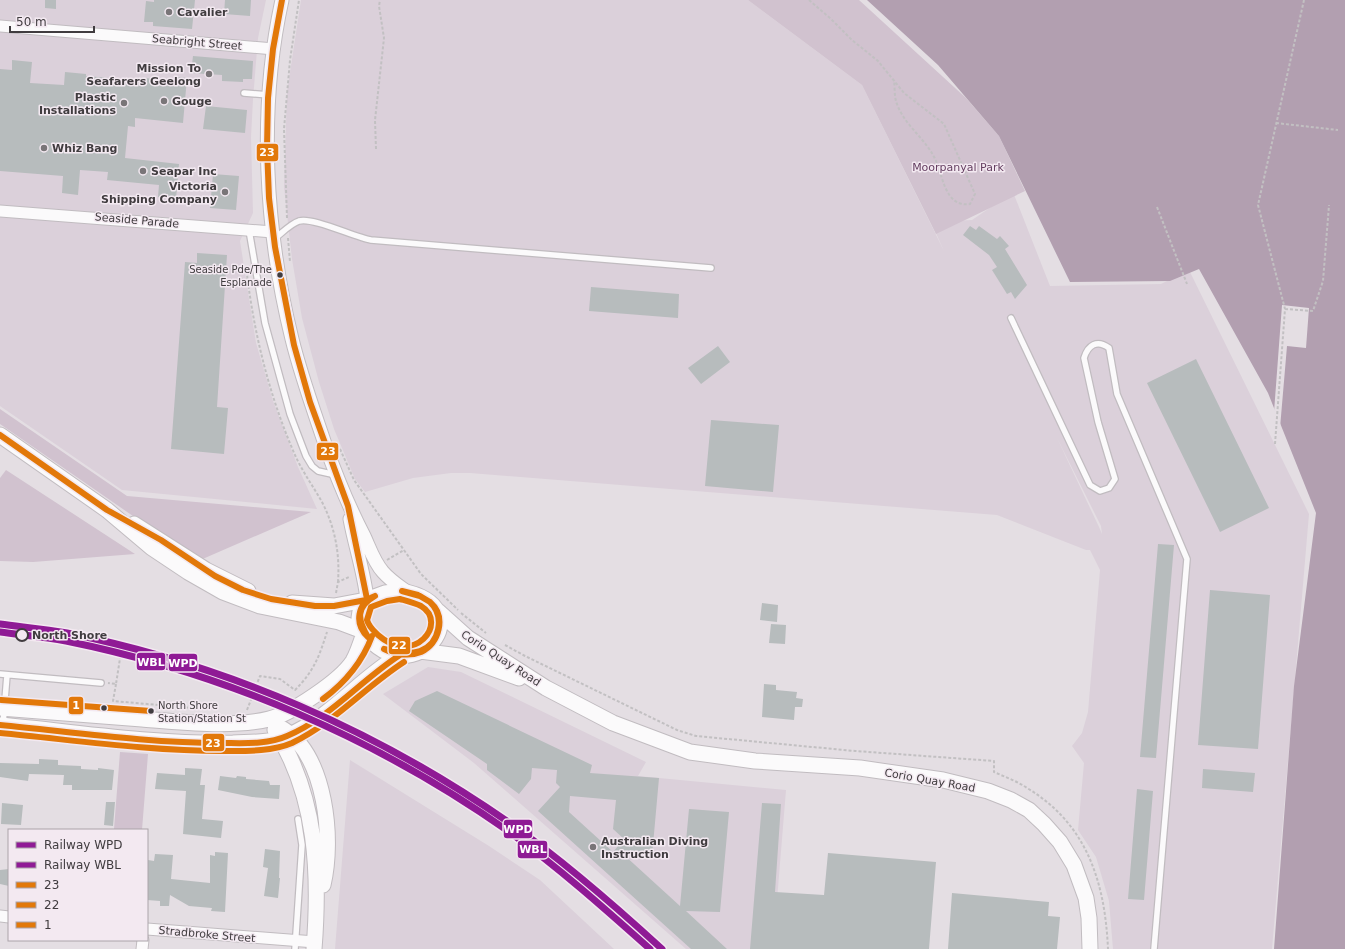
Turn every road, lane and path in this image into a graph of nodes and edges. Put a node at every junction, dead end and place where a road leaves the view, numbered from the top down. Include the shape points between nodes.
1 (282, 0) edge
2 (299, 0) edge
3 (380, 0) edge
4 (809, 0) edge
5 (1304, 0) edge
6 (0, 26) edge
7 (274, 49) junction
8 (894, 80) junction
9 (244, 93) dead end
10 (270, 95) junction
11 (1276, 124) junction
12 (1338, 130) dead end
13 (376, 149) dead end
14 (1329, 205) dead end
15 (1157, 207) dead end
16 (0, 211) edge
17 (288, 229) junction
18 (249, 230) junction
19 (274, 236) junction
20 (290, 263) dead end
21 (711, 268) dead end
22 (1186, 284) dead end
23 (1285, 309) junction
24 (1011, 318) dead end
25 (0, 435) edge
26 (1275, 444) dead end
27 (340, 446) dead end
28 (336, 475) junction
29 (347, 504) junction
30 (107, 510) junction
31 (404, 550) junction
32 (383, 562) dead end
33 (349, 577) dead end
34 (407, 592) junction
35 (336, 595) dead end
36 (367, 599) junction
37 (438, 611) junction
38 (328, 629) dead end
39 (363, 632) junction
40 (490, 636) dead end
41 (502, 643) dead end
42 (80, 646) dead end
43 (420, 652) junction
44 (400, 655) junction
45 (0, 674) edge
46 (7, 675) junction
47 (101, 683) joint
48 (116, 684) junction
49 (546, 688) junction
50 (2, 708) edge
51 (209, 710) dead end
52 (246, 712) dead end
53 (268, 719) junction
54 (2, 726) edge
55 (286, 736) junction
56 (860, 768) junction
57 (298, 819) dead end
58 (148, 929) edge
59 (295, 945) edge
60 (315, 946) edge
61 (1090, 949) edge
62 (1099, 949) edge
63 (1108, 949) edge
64 (1154, 949) edge

1 - 7 street
2 - 17 path via 290,60 284,129
3 - 13 path via 384,38 375,120
4 - 8 path via 878,61
5 - 11 path
6 - 7 street, Seabright Street
7 - 10 street
8 - 8 path via 904,93 944,124 975,194 970,204 963,205 954,201 944,184 934,155 904,119 896,104
9 - 10 lane
10 - 19 street via 268,173
11 - 12 path
11 - 23 path via 1258,205
14 - 23 path via 1323,281 1312,312
15 - 22 path
16 - 18 street, Seaside Parade
17 - 19 lane
17 - 20 path
17 - 21 lane via 297,222 306,221 371,240
18 - 19 street, Seaside Parade
18 - 28 lane via 265,323 290,414 312,466 318,471
19 - 28 street via 292,339
23 - 26 path
24 - 64 lane via 1090,485 1100,491 1109,488 1115,479 1098,422 1084,358 1086,349 1091,345 1101,344 1109,348 1117,394 1187,559
25 - 30 main road
27 - 31 path via 354,480
28 - 29 street
29 - 34 street via 378,565
29 - 36 street
30 - 36 main road via 161,540 216,576 258,595 315,606 334,606
30 - 39 main road via 158,552 223,592 260,606 339,622
31 - 32 path
31 - 40 path via 421,574 460,612
33 - 35 path via 338,582
34 - 36 main road via 390,592
34 - 37 main road via 427,599
36 - 39 main road via 359,617
37 - 43 main road via 440,625 437,637 430,646
37 - 49 main road, Corio Quay Road via 468,638
38 - 52 path via 311,673 295,690 280,679 260,676
39 - 44 main road via 384,651
39 - 53 main road via 352,662 342,673 322,690 292,709
41 - 63 path via 664,723 696,736 994,761 994,772 1027,787 1051,805 1069,825 1090,857 1100,886
42 - 48 path via 121,652
43 - 44 main road
43 - 49 main road, Corio Quay Road via 459,656
44 - 55 main road via 317,720
45 - 46 lane
46 - 47 lane
46 - 50 lane
47 - 48 path
48 - 51 path via 113,701
49 - 56 main road, Corio Quay Road via 613,722 690,752 755,761
50 - 53 main road via 198,723
50 - 54 lane
53 - 55 main road
54 - 55 main road via 176,742 249,742
55 - 60 main road via 306,751 324,807 328,848 323,884 318,899
56 - 61 main road, Corio Quay Road via 966,785 1001,795 1029,810 1060,842 1078,874 1088,907
56 - 62 main road, Corio Quay Road via 901,767 971,777 1007,788 1039,807 1064,832 1086,869 1096,900
57 - 59 lane via 302,845
58 - 59 street, Stradbroke Street
59 - 60 street, Stradbroke Street

